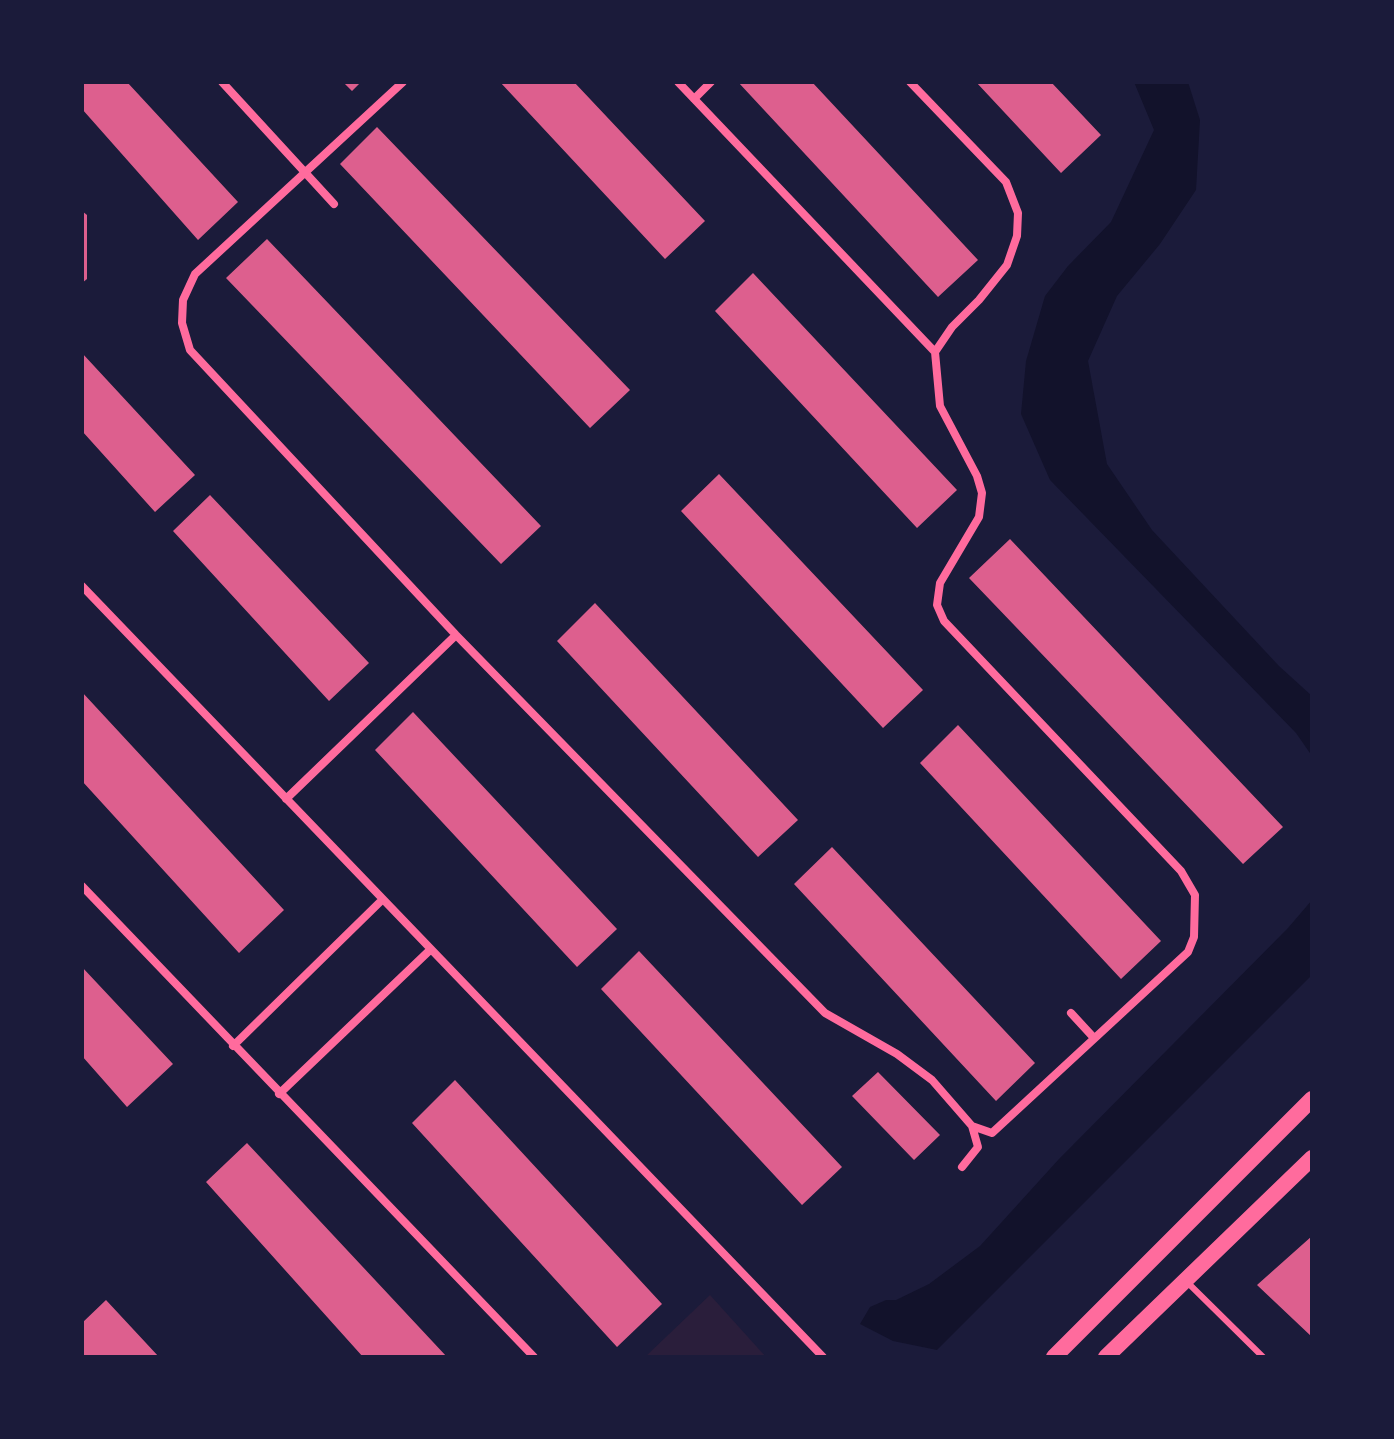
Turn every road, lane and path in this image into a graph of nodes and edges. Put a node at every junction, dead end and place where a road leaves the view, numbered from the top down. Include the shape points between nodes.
1 (222, 82) edge
2 (403, 82) edge
3 (678, 82) edge
4 (711, 82) edge
5 (910, 82) edge
6 (694, 99) junction
7 (305, 173) junction
8 (334, 204) dead end
9 (935, 352) junction
10 (82, 586) edge
11 (456, 635) junction
12 (286, 799) junction
13 (82, 886) edge
14 (382, 900) junction
15 (430, 950) junction
16 (1071, 1013) dead end
17 (1094, 1038) junction
18 (233, 1046) junction
19 (279, 1094) junction
20 (1312, 1099) edge
21 (972, 1126) junction
22 (1312, 1158) edge
23 (962, 1167) dead end
24 (1185, 1281) junction
25 (534, 1357) edge
26 (823, 1357) edge
27 (1054, 1357) edge
28 (1106, 1357) edge
29 (1263, 1357) edge

1 - 7 street
2 - 7 street
3 - 6 street
4 - 6 street
5 - 9 street via 1006,182 1018,213 1007,265
6 - 9 street
7 - 8 street
7 - 11 street via 195,274 183,300 182,323 190,350
9 - 17 street via 940,406 982,493 979,517 940,583 937,605 944,621 1181,871 1195,895 1194,937 1188,952
10 - 12 street
11 - 12 street
11 - 21 street via 825,1013 932,1080
12 - 14 street
13 - 18 street
14 - 15 street
14 - 18 street
15 - 19 street
15 - 26 street
16 - 17 street
17 - 21 street via 992,1133
18 - 19 street
19 - 25 street
20 - 27 main road
21 - 23 street via 978,1147
22 - 24 main road
24 - 28 main road
24 - 29 lane

